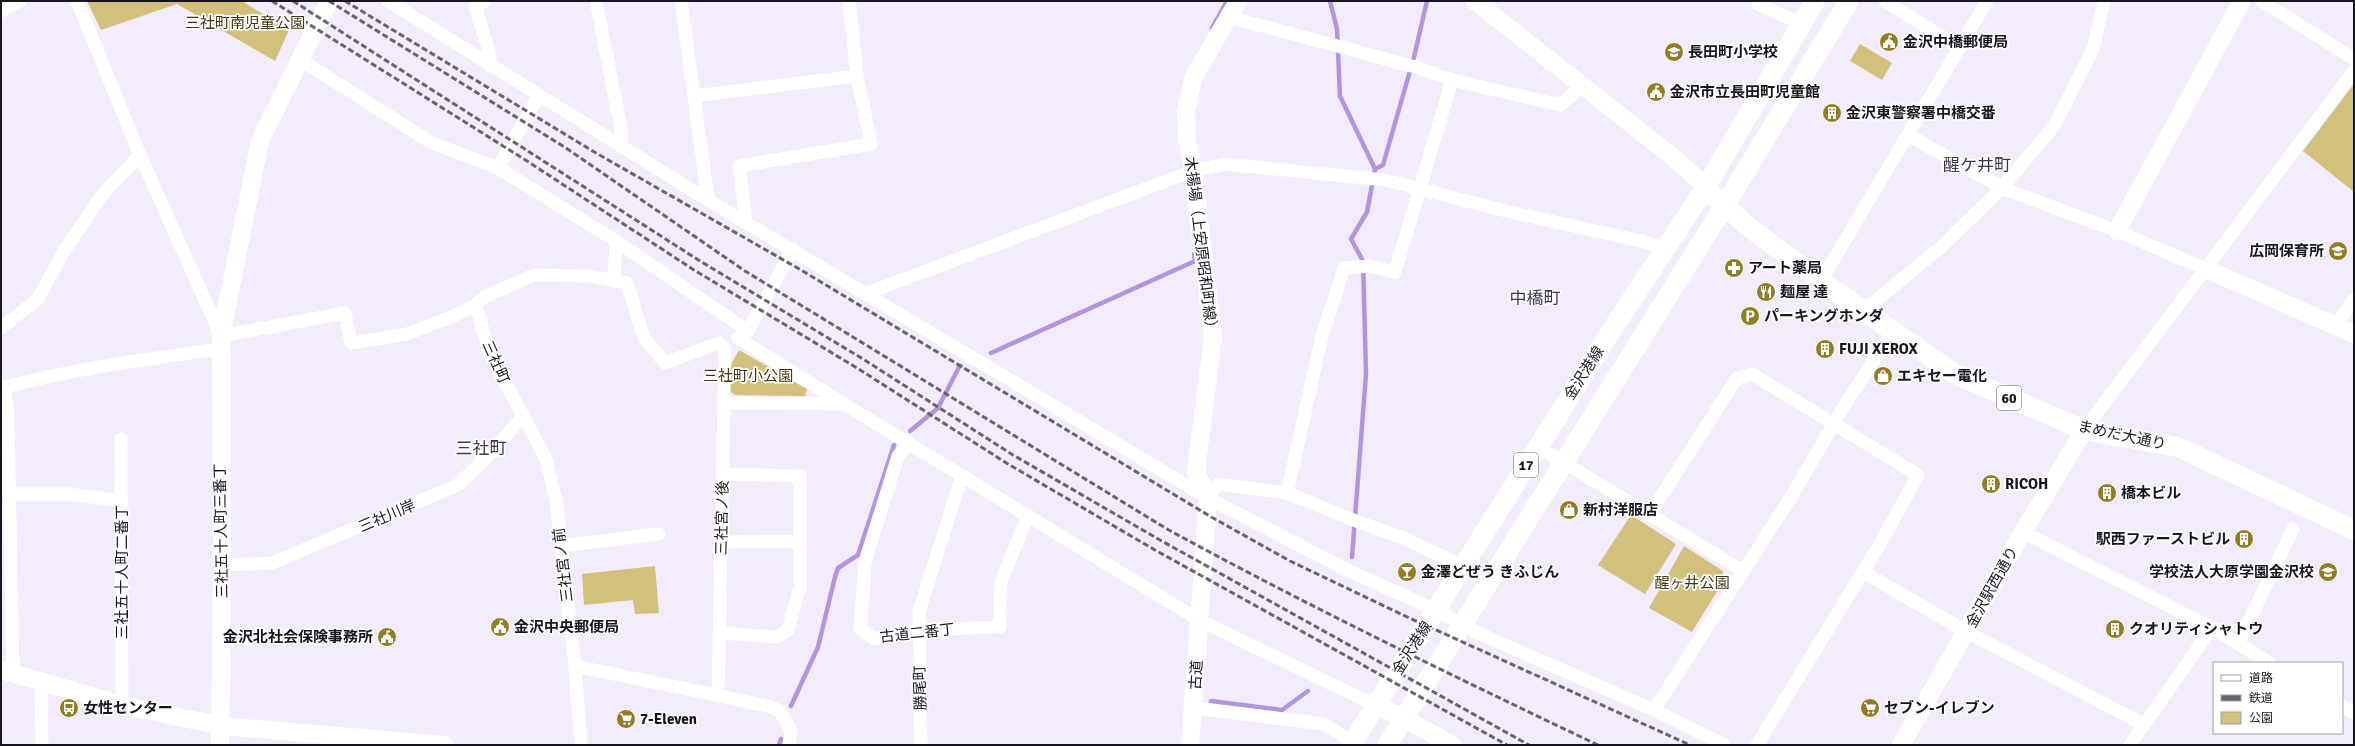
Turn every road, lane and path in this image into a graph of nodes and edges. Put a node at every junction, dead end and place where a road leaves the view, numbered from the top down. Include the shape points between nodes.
1 (20, 1) edge
2 (77, 1) edge
3 (329, 1) edge
4 (388, 1) edge
5 (486, 1) edge
6 (596, 1) edge
7 (681, 1) edge
8 (849, 1) edge
9 (1238, 1) edge
10 (1475, 1) edge
11 (1758, 1) edge
12 (1815, 1) edge
13 (1850, 1) edge
14 (1884, 1) edge
15 (1987, 1) edge
16 (2104, 1) edge
17 (2242, 1) edge
18 (2262, 1) edge
19 (1, 11) edge
20 (1229, 17) junction
21 (1802, 24) junction
22 (1960, 48) junction
23 (299, 59) junction
24 (2354, 59) edge
25 (491, 66) junction
26 (2354, 71) edge
27 (857, 76) junction
28 (1452, 80) junction
29 (1582, 86) junction
30 (539, 95) junction
31 (694, 96) junction
32 (1908, 135) junction
33 (621, 145) junction
34 (140, 155) junction
35 (498, 168) junction
36 (1193, 171) junction
37 (1706, 187) junction
38 (2002, 188) junction
39 (1419, 189) junction
40 (708, 200) junction
41 (1725, 205) junction
42 (746, 221) junction
43 (2117, 231) junction
44 (616, 241) junction
45 (1664, 248) junction
46 (793, 249) junction
47 (2206, 269) junction
48 (614, 279) junction
49 (1821, 281) junction
50 (867, 293) junction
51 (2354, 299) edge
52 (476, 305) junction
53 (1863, 311) junction
54 (2335, 326) junction
55 (1, 328) edge
56 (1892, 333) junction
57 (743, 334) junction
58 (2354, 334) edge
59 (220, 342) junction
60 (722, 346) junction
61 (1, 388) edge
62 (724, 403) junction
63 (844, 404) junction
64 (524, 415) junction
65 (1835, 423) junction
66 (2084, 430) junction
67 (121, 439) dead end
68 (910, 443) junction
69 (1538, 447) junction
70 (1563, 463) junction
71 (723, 474) junction
72 (962, 475) junction
73 (1287, 493) junction
74 (9, 494) junction
75 (1208, 498) junction
76 (122, 501) junction
77 (1028, 515) junction
78 (1649, 515) junction
79 (2293, 529) dead end
80 (2354, 530) edge
81 (2023, 532) junction
82 (658, 534) dead end
83 (800, 541) junction
84 (721, 542) junction
85 (561, 546) junction
86 (222, 565) junction
87 (1463, 566) junction
88 (1743, 571) junction
89 (1863, 572) junction
90 (1436, 610) junction
91 (1199, 620) junction
92 (1463, 623) junction
93 (2212, 628) junction
94 (918, 630) junction
95 (1967, 632) junction
96 (719, 633) junction
97 (2238, 644) junction
98 (2268, 662) edge
99 (575, 666) junction
100 (7, 672) edge
101 (41, 682) junction
102 (718, 695) junction
103 (122, 705) junction
104 (1377, 706) junction
105 (2343, 706) edge
106 (1194, 708) junction
107 (1654, 710) junction
108 (2354, 712) edge
109 (1404, 718) junction
110 (2143, 724) junction
111 (221, 726) junction
112 (1352, 744) edge
113 (42, 745) edge
114 (220, 745) edge
115 (439, 745) edge
116 (445, 745) edge
117 (581, 745) edge
118 (789, 745) edge
119 (922, 745) edge
120 (1190, 745) edge
121 (1387, 745) edge
122 (1452, 745) edge
123 (1725, 745) edge
124 (1757, 745) edge
125 (1901, 745) edge
126 (2130, 745) edge

1 - 19 street
2 - 34 street
3 - 23 street, 三社五十人町三番丁
4 - 25 street
5 - 25 street via 475,6
6 - 33 street via 621,129
7 - 31 street
8 - 27 street
9 - 20 street, 木揚場（上安原昭和町線）
10 - 29 street
11 - 21 street via 1758,4
12 - 21 main road, 金沢港線 / 17
13 - 41 main road, 金沢港線 / 17
14 - 22 street
15 - 22 street
16 - 38 street via 2093,49 2054,126
17 - 43 street
18 - 24 street
20 - 28 street via 1419,68
20 - 36 street, 木揚場（上安原昭和町線） via 1193,78 1186,113 1187,140
21 - 37 main road, 金沢港線 / 17
22 - 32 street
23 - 35 street via 432,143
23 - 59 street, 三社五十人町三番丁 via 260,141
25 - 30 street
26 - 47 street
27 - 31 street
27 - 42 street via 871,144 740,166
28 - 29 street via 1560,105
28 - 39 street
29 - 37 street via 1678,161
30 - 33 street
30 - 35 street
31 - 40 street
32 - 38 street
32 - 49 street
33 - 40 street
34 - 55 street via 102,195 64,251 38,299
34 - 59 street
35 - 44 street
36 - 39 street via 1226,164 1385,180
36 - 50 street
36 - 75 street, 木揚場（上安原昭和町線） via 1213,338 1196,471
37 - 41 main road, まめだ大通り / 60
37 - 45 main road, 金沢港線 / 17
38 - 43 street
38 - 53 street via 1940,248
39 - 45 street via 1641,240
39 - 73 street via 1394,272 1370,266 1344,268 1322,336
40 - 42 street
41 - 49 main road, まめだ大通り / 60 via 1746,225
41 - 70 main road, 金沢港線 / 17
42 - 46 street
43 - 47 street
44 - 48 street
44 - 57 street
45 - 69 main road, 金沢港線 / 17
46 - 50 street
46 - 57 street
47 - 54 street
47 - 66 street
48 - 52 street via 534,275 484,297
48 - 60 street via 627,282 644,338 665,363
49 - 53 main road, まめだ大通り / 60
50 - 75 street
51 - 54 street
52 - 59 street via 407,334 351,343 345,313
52 - 64 street, 三社町 via 489,352
53 - 56 main road, まめだ大通り / 60
54 - 58 street
56 - 65 street
56 - 66 main road, まめだ大通り / 60 via 1955,374
57 - 60 street
57 - 63 street
59 - 61 street via 52,375
59 - 86 street, 三社五十人町三番丁
60 - 62 street, 三社宮ノ後
61 - 74 street via 6,392
62 - 63 street
62 - 71 street, 三社宮ノ後
63 - 68 street
64 - 85 street, 三社宮ノ前 via 546,459 556,500
64 - 86 street, 三社川岸 via 490,454 458,485 272,563
65 - 78 street via 1752,374 1738,378
65 - 88 street
65 - 89 street via 1918,475
66 - 80 main road, まめだ大通り / 60 via 2178,447
66 - 81 street, 金沢駅西通り
67 - 76 street, 三社五十人町二番丁
68 - 72 street
68 - 94 street, 古道二番丁 via 898,456 865,562 860,629 875,639
69 - 70 street
69 - 87 main road, 金沢港線 / 17
70 - 78 street
70 - 92 main road, 金沢港線 / 17
71 - 83 street via 800,476
71 - 84 street, 三社宮ノ後
72 - 77 street
72 - 94 street, 勝尾町 via 919,612
73 - 75 street via 1218,484
73 - 87 street via 1401,537
74 - 76 street via 69,494
74 - 100 street
75 - 90 street via 1367,580
75 - 91 street, 木揚場（上安原昭和町線）
76 - 103 street, 三社五十人町二番丁
77 - 91 street
77 - 94 street, 古道二番丁 via 1001,582 1000,627
78 - 88 street
79 - 97 street
81 - 93 street
81 - 95 street, 金沢駅西通り
82 - 85 street
83 - 84 street
83 - 96 street via 800,587 788,630 777,637
84 - 96 street, 三社宮ノ後
85 - 99 street, 三社宮ノ前
86 - 111 street, 三社五十人町三番丁
87 - 90 main road, 金沢港線 / 17
88 - 107 street
89 - 95 street
89 - 124 street
90 - 92 street
90 - 104 main road, 金沢港線 / 17
91 - 104 street
91 - 106 street, 古道
92 - 107 street via 1482,635
92 - 109 main road, 金沢港線 / 17
93 - 97 street
93 - 110 street
94 - 119 street, 勝尾町
95 - 110 street
95 - 125 street, 金沢駅西通り
96 - 102 street, 三社宮ノ後
97 - 98 street
99 - 102 street
99 - 117 street, 三社宮ノ前
100 - 101 street
101 - 103 street
101 - 113 street
102 - 118 street via 780,711 791,731
103 - 111 street
104 - 109 street
104 - 112 main road, 金沢港線 / 17
105 - 108 street
106 - 112 street via 1324,724
106 - 120 street, 古道
107 - 123 street
109 - 121 main road, 金沢港線 / 17
109 - 122 street
110 - 126 street
111 - 114 street, 三社五十人町三番丁
111 - 115 street
115 - 116 street

